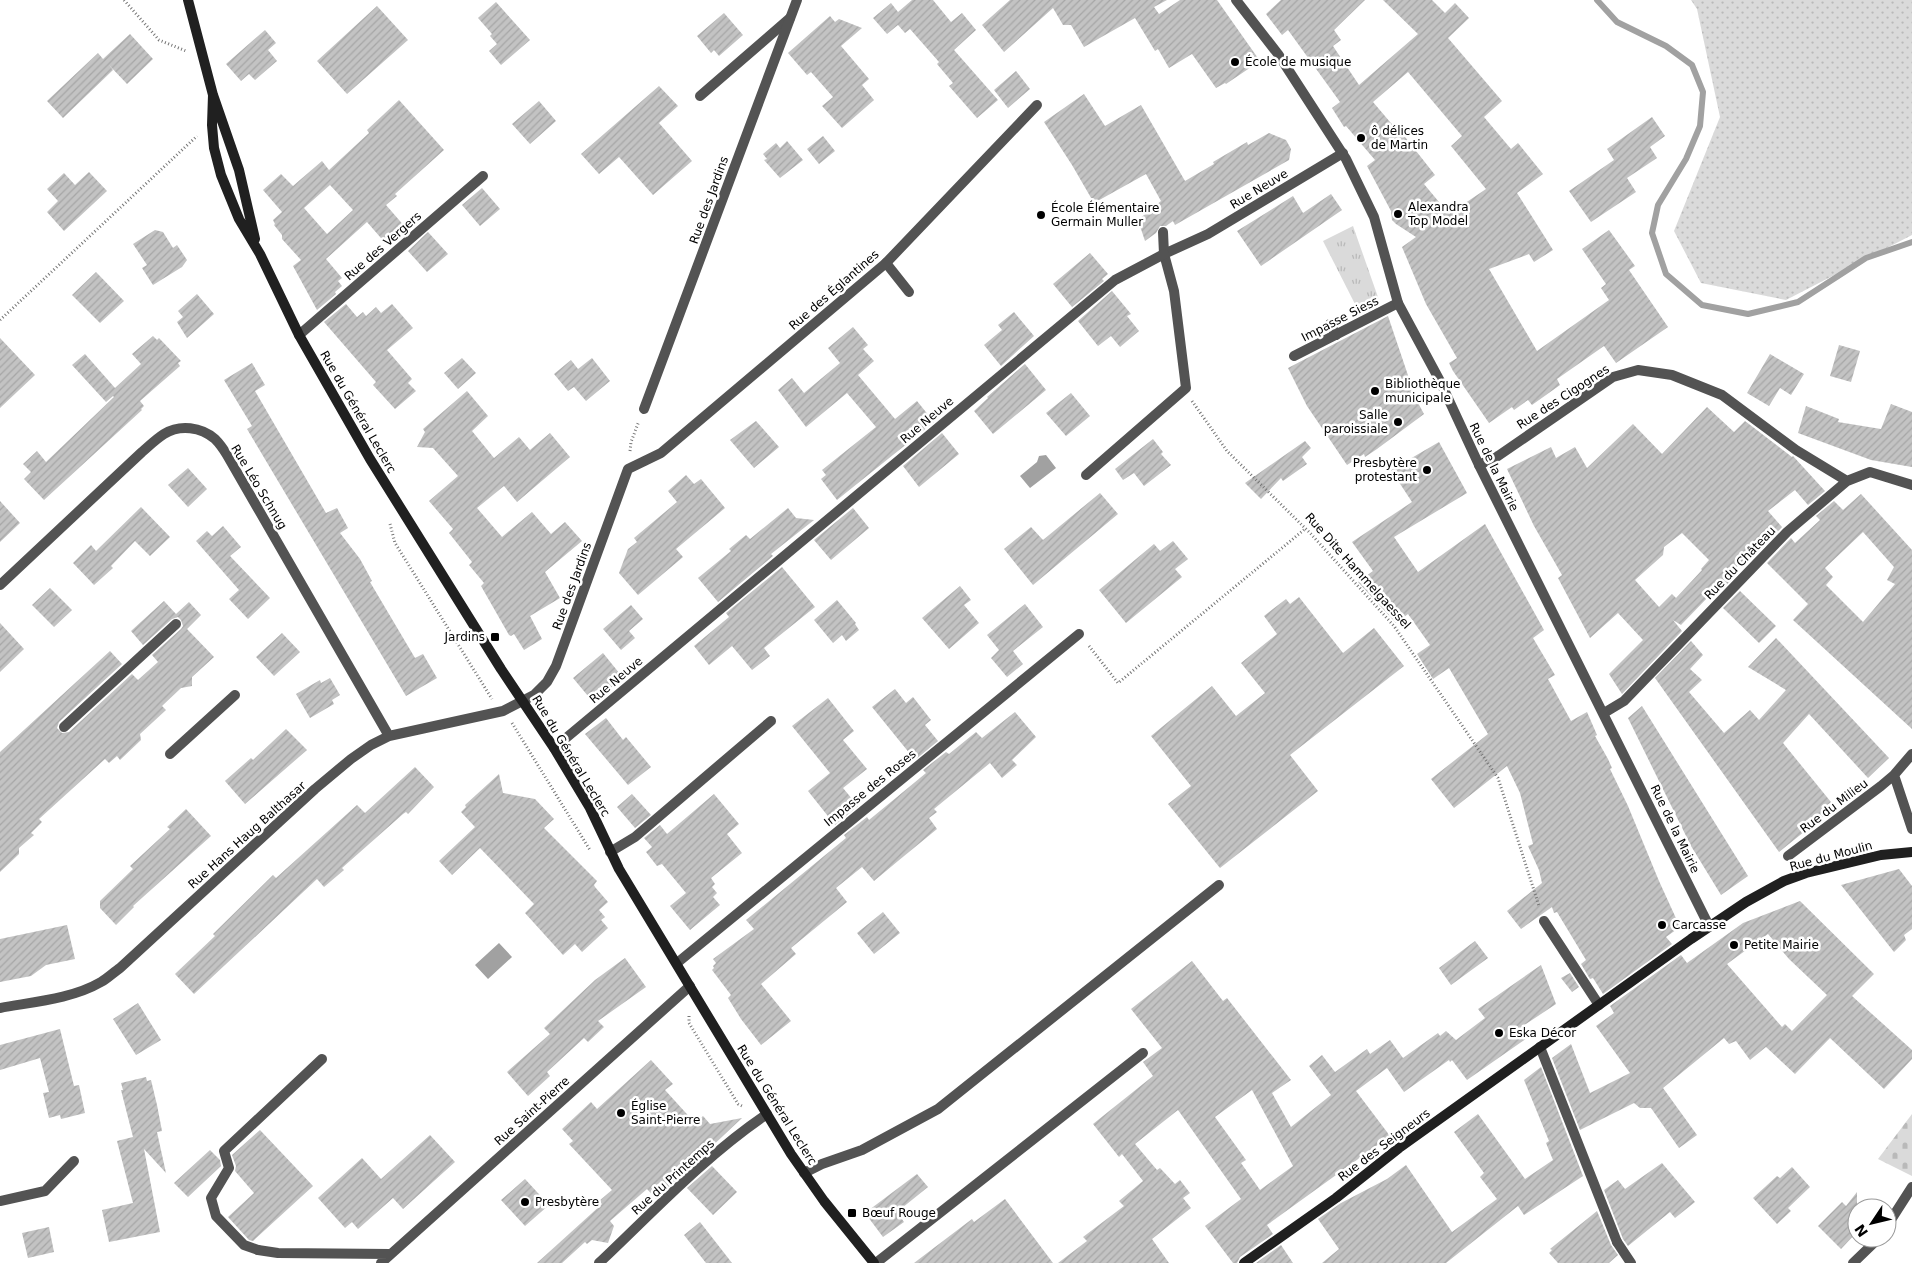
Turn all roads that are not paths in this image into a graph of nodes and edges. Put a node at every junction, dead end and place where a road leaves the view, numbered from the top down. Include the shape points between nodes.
1 (188, 0) edge
2 (797, 0) edge
3 (1236, 0) edge
4 (790, 18) junction
5 (213, 95) junction
6 (700, 96) dead end
7 (1037, 105) dead end
8 (1342, 153) junction
9 (483, 176) dead end
10 (1163, 232) dead end
11 (260, 254) junction
12 (1164, 254) junction
13 (886, 263) junction
14 (909, 292) dead end
15 (1398, 303) junction
16 (1330, 324) dead end
17 (299, 335) junction
18 (1336, 335) junction
19 (1294, 356) dead end
20 (644, 409) road end
21 (1479, 465) junction
22 (628, 469) joint
23 (1086, 474) dead end
24 (1847, 481) junction
25 (1912, 485) edge
26 (0, 585) edge
27 (176, 624) dead end
28 (1079, 634) road end
29 (235, 695) dead end
30 (523, 701) junction
31 (1604, 713) junction
32 (772, 721) dead end
33 (64, 727) dead end
34 (389, 736) junction
35 (554, 748) junction
36 (170, 754) dead end
37 (1912, 754) edge
38 (1894, 775) junction
39 (1912, 829) edge
40 (610, 852) junction
41 (1912, 852) edge
42 (1788, 856) dead end
43 (1219, 884) dead end
44 (1544, 921) road end
45 (1709, 926) junction
46 (677, 963) junction
47 (690, 986) junction
48 (1599, 1005) junction
49 (0, 1008) edge
50 (1540, 1047) junction
51 (1143, 1053) dead end
52 (322, 1060) dead end
53 (767, 1114) junction
54 (74, 1160) dead end
55 (804, 1173) junction
56 (1912, 1188) edge
57 (0, 1201) edge
58 (1897, 1211) edge
59 (1868, 1248) edge
60 (390, 1254) junction
61 (381, 1263) edge
62 (599, 1263) edge
63 (875, 1263) edge
64 (1244, 1263) edge
65 (1631, 1263) edge
66 (1853, 1263) edge

1 - 5 main road
2 - 4 street, Rue des Jardins
3 - 8 street, Rue de la Mairie via 1278,54
4 - 6 street
4 - 20 street, Rue des Jardins
5 - 11 main road, Rue du Général Leclerc via 239,170
5 - 11 main road, Rue du Général Leclerc via 214,148 221,175 239,218
7 - 13 street, Rue des Églantines
8 - 12 street, Rue Neuve via 1208,234
8 - 15 street, Rue de la Mairie via 1374,217
9 - 17 street, Rue des Vergers
10 - 12 street
11 - 17 main road, Rue du Général Leclerc
12 - 23 street via 1174,290 1186,388
12 - 35 street, Rue Neuve via 1115,280
13 - 14 street
13 - 22 street, Rue des Églantines via 662,453
15 - 18 street, Impasse Siess
15 - 21 street, Rue de la Mairie
16 - 18 street
17 - 30 main road, Rue du Général Leclerc via 370,459
18 - 19 street, Impasse Siess
21 - 24 street, Rue des Cigognes via 1498,456 1612,377 1638,370 1672,376 1722,395 1796,450
21 - 31 street, Rue de la Mairie
22 - 30 street, Rue des Jardins via 556,666 547,682
24 - 25 street, Rue du Château via 1870,472
24 - 31 street, Rue du Château via 1788,532 1624,701
26 - 34 street, Rue Léo Schnug via 164,434 178,428 202,431 215,439 227,455
27 - 33 street
28 - 46 street, Impasse des Roses
29 - 36 street
30 - 34 street, Rue Hans Haug Balthasar via 497,713
30 - 35 main road, Rue du Général Leclerc
31 - 45 street, Rue de la Mairie
32 - 40 street via 635,837
34 - 49 street, Rue Hans Haug Balthasar via 351,759 315,789 101,982 66,994
35 - 40 main road, Rue du Général Leclerc via 590,808
37 - 38 street, Rue du Milieu
38 - 39 street
38 - 42 street, Rue du Milieu
40 - 46 main road, Rue du Général Leclerc
41 - 45 main road, Rue du Moulin via 1872,857 1784,881
43 - 55 street via 938,1110 862,1150
44 - 48 street
45 - 48 main road, Rue des Seigneurs
46 - 47 main road, Rue du Général Leclerc
47 - 53 main road, Rue du Général Leclerc
47 - 60 street, Rue Saint-Pierre
48 - 50 main road, Rue des Seigneurs
50 - 64 main road, Rue des Seigneurs
50 - 65 street via 1617,1242
51 - 63 street
52 - 60 street via 224,1151 229,1168 211,1198 216,1216 244,1245 258,1250
53 - 55 main road, Rue du Général Leclerc
53 - 62 street, Rue du Printemps via 743,1130
54 - 57 street via 45,1191
55 - 63 main road, Rue du Général Leclerc
56 - 58 street
59 - 66 street
60 - 61 street, Rue Saint-Pierre

